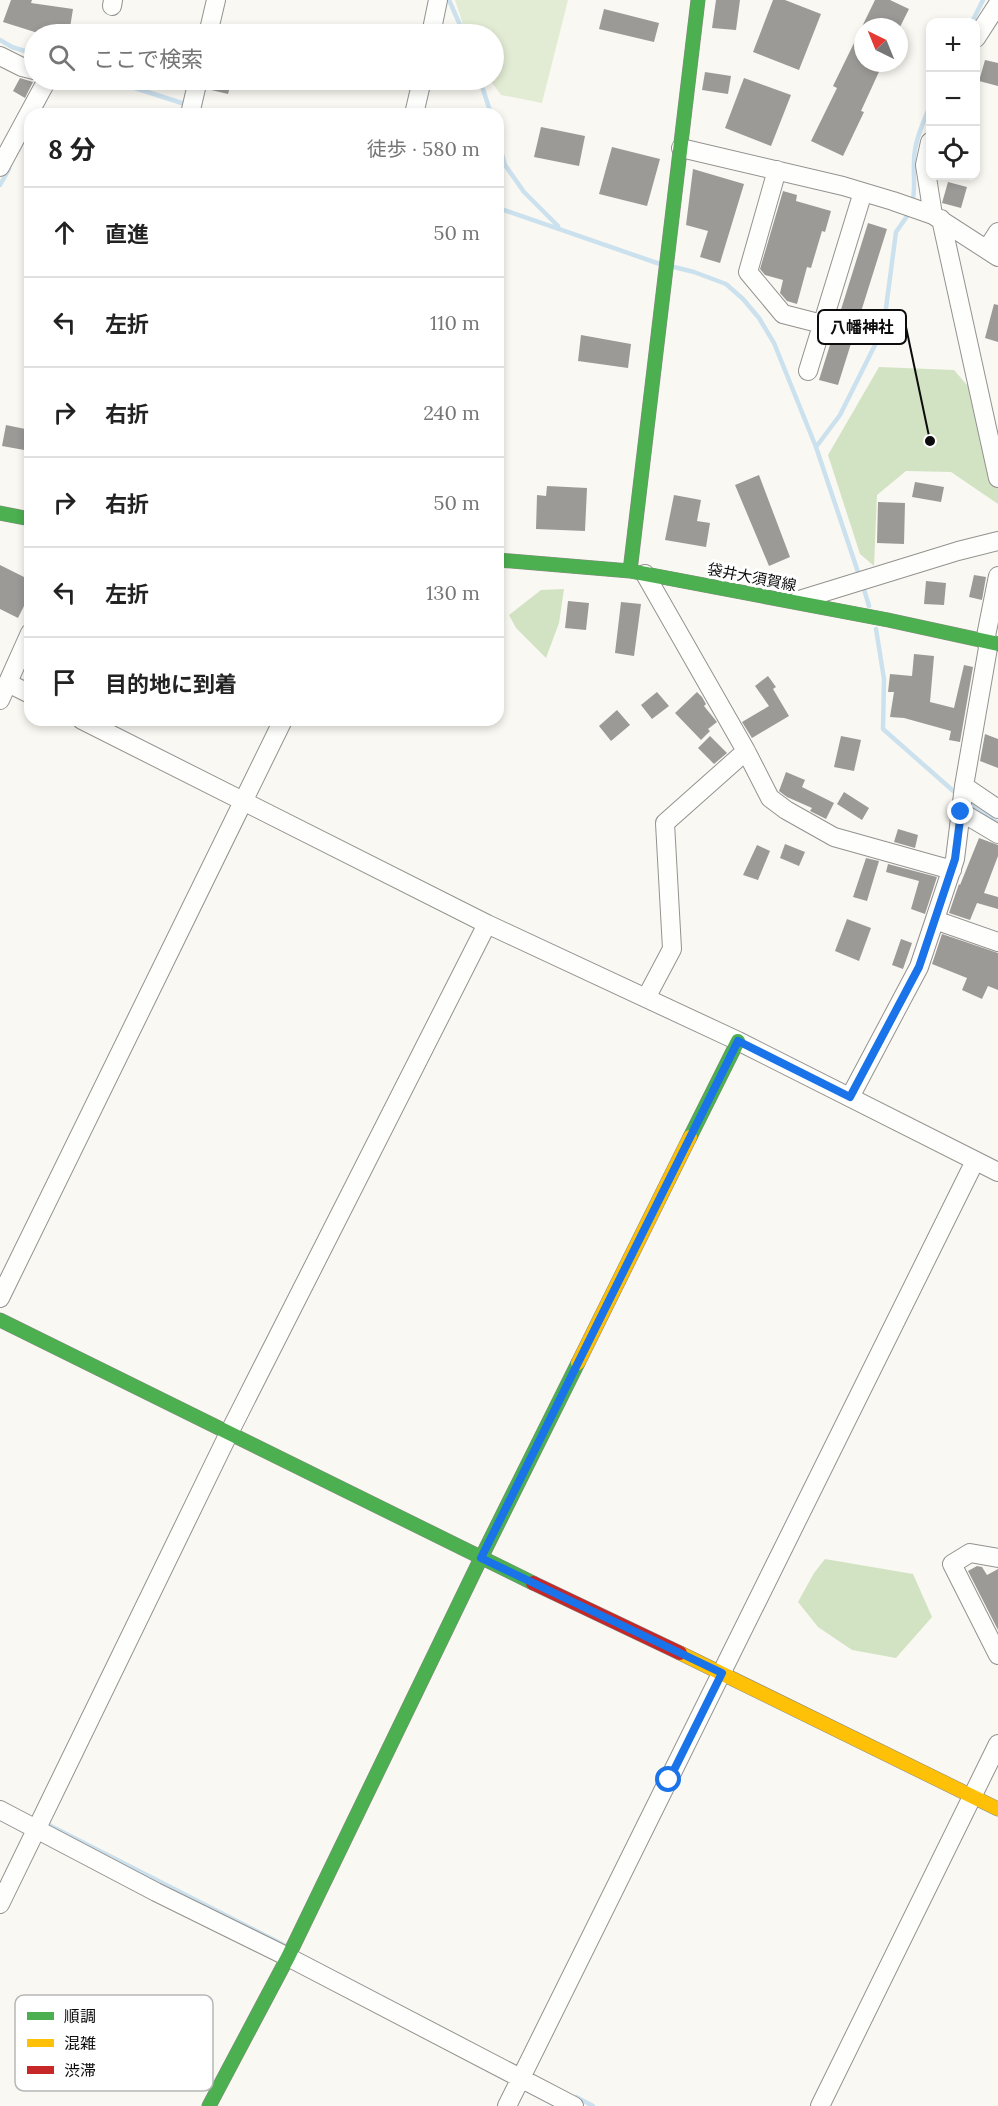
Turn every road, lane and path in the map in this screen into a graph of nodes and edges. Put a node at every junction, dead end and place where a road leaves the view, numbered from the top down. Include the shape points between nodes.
1 (216, 0) edge
2 (438, 0) edge
3 (698, 0) edge
4 (998, 4) edge
5 (210, 24) edge
6 (433, 24) edge
7 (980, 31) edge
8 (0, 56) edge
9 (24, 68) edge
10 (42, 90) edge
11 (196, 90) edge
12 (420, 90) edge
13 (32, 108) edge
14 (191, 108) edge
15 (415, 108) edge
16 (24, 123) edge
17 (681, 148) junction
18 (0, 167) edge
19 (777, 170) junction
20 (928, 180) edge
21 (863, 192) junction
22 (937, 217) junction
23 (998, 232) edge
24 (992, 253) edge
25 (822, 324) junction
26 (808, 371) dead end
27 (998, 478) edge
28 (0, 513) edge
29 (24, 518) edge
30 (998, 541) edge
31 (504, 561) edge
32 (638, 572) junction
33 (998, 576) edge
34 (795, 602) junction
35 (990, 642) edge
36 (24, 647) edge
37 (8, 683) junction
38 (24, 691) edge
39 (0, 700) edge
40 (94, 726) edge
41 (280, 726) edge
42 (746, 751) junction
43 (964, 786) junction
44 (244, 801) junction
45 (998, 809) edge
46 (961, 812) junction
47 (998, 834) edge
48 (952, 870) junction
49 (935, 920) junction
50 (487, 924) junction
51 (998, 942) edge
52 (646, 998) junction
53 (738, 1041) junction
54 (850, 1097) junction
55 (975, 1161) junction
56 (998, 1172) edge
57 (0, 1298) edge
58 (0, 1320) edge
59 (229, 1433) junction
60 (481, 1558) junction
61 (998, 1558) edge
62 (998, 1655) edge
63 (722, 1673) junction
64 (998, 1744) edge
65 (972, 1796) junction
66 (998, 1809) edge
67 (0, 1810) edge
68 (38, 1829) junction
69 (0, 1904) edge
70 (288, 1958) junction
71 (522, 2078) junction
72 (209, 2106) edge
73 (507, 2106) edge
74 (574, 2106) edge
75 (820, 2106) edge

1 - 5 street
2 - 6 street
3 - 17 street
4 - 7 street
8 - 9 street
10 - 13 street
11 - 14 street
12 - 15 street
16 - 18 street
17 - 19 street
17 - 32 street
19 - 21 street
19 - 25 street via 748,272 783,314
20 - 22 street
21 - 22 street
21 - 25 street
22 - 24 street
22 - 27 street
23 - 24 street
25 - 26 street
28 - 29 street
30 - 34 street
31 - 32 street, 袋井大須賀線
32 - 34 street, 袋井大須賀線
32 - 42 street
33 - 35 street
34 - 35 street, 袋井大須賀線
35 - 43 street
36 - 37 street
37 - 38 street
37 - 39 street
40 - 44 street
41 - 44 street
42 - 48 street via 770,798 786,810 834,837
42 - 52 street via 665,823 672,949
43 - 45 street
43 - 46 street
44 - 50 street
44 - 57 street
46 - 47 street
46 - 48 street
48 - 49 street
49 - 51 street
49 - 54 street via 919,967
50 - 52 street
50 - 59 street
52 - 53 street
53 - 54 street
53 - 60 street
54 - 55 street
55 - 56 street
55 - 63 street
58 - 59 street
59 - 60 street
59 - 68 street
60 - 63 street
60 - 70 street
61 - 62 street via 970,1553 952,1564
63 - 65 street
63 - 71 street
64 - 65 street
65 - 66 street
65 - 75 street
67 - 68 street
68 - 69 street
68 - 70 street
70 - 71 street
70 - 72 street
71 - 73 street
71 - 74 street

